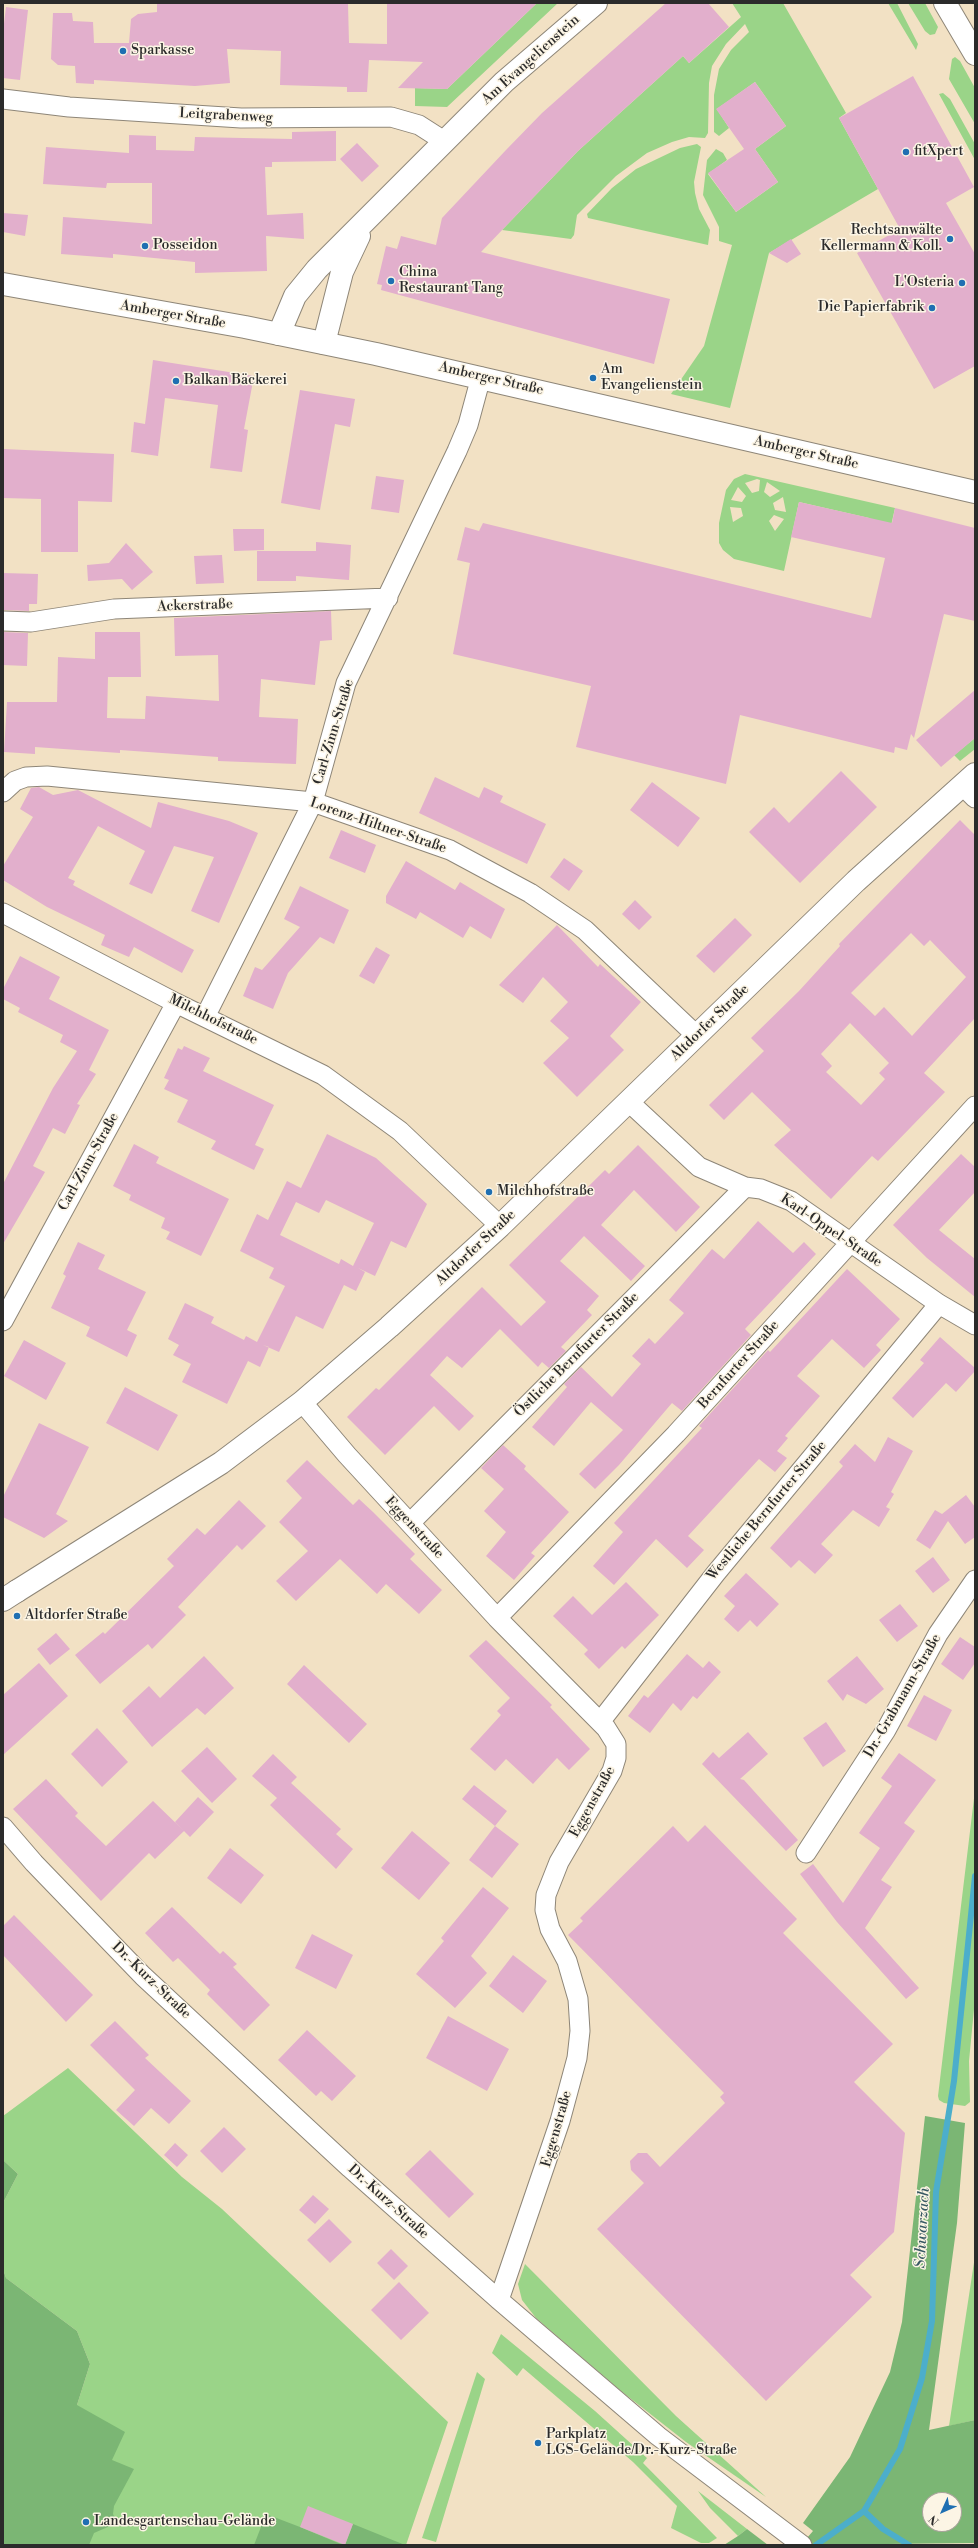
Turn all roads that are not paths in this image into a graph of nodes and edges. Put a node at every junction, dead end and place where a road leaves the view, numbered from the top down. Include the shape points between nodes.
1 (596, 3) edge
2 (945, 3) edge
3 (975, 54) edge
4 (3, 99) edge
5 (444, 141) junction
6 (381, 203) junction
7 (3, 284) edge
8 (279, 334) junction
9 (324, 343) junction
10 (481, 376) junction
11 (975, 492) edge
12 (388, 598) junction
13 (3, 621) edge
14 (971, 786) edge
15 (3, 792) edge
16 (313, 802) junction
17 (3, 913) edge
18 (176, 1002) junction
19 (206, 1017) junction
20 (696, 1036) junction
21 (629, 1102) junction
22 (975, 1106) edge
23 (745, 1187) junction
24 (500, 1226) junction
25 (851, 1243) junction
26 (939, 1304) junction
27 (3, 1321) edge
28 (975, 1325) edge
29 (302, 1402) junction
30 (410, 1523) junction
31 (975, 1580) edge
32 (10, 1595) edge
33 (497, 1618) junction
34 (600, 1722) junction
35 (3, 1827) edge
36 (806, 1853) dead end
37 (499, 2300) junction
38 (802, 2545) edge

1 - 5 main road, Am Evangelienstein via 515,73
2 - 3 main road
4 - 5 street, Leitgrabenweg via 69,107 241,118 391,117 419,125
5 - 6 main road, Am Evangelienstein
6 - 8 main road, Am Evangelienstein via 301,288 291,304
6 - 9 main road, Am Evangelienstein via 344,264
7 - 8 main road, Amberger Straße
8 - 9 main road, Amberger Straße
9 - 10 main road, Amberger Straße
10 - 11 main road, Amberger Straße
10 - 12 street, Carl-Zinn-Straße via 468,425
12 - 13 street, Ackerstraße via 114,609 31,622
12 - 16 street, Carl-Zinn-Straße via 346,683
14 - 20 main road, Altdorfer Straße via 856,881
15 - 16 street, Lorenz-Hiltner-Straße via 15,781 26,777 46,776
16 - 19 street, Carl-Zinn-Straße
16 - 20 street, Lorenz-Hiltner-Straße via 450,850 530,893 603,946
17 - 18 street, Milchhofstraße
18 - 19 street, Milchhofstraße
18 - 27 street, Carl-Zinn-Straße
19 - 24 street, Milchhofstraße via 323,1075 359,1100 431,1158
20 - 21 main road, Altdorfer Straße
21 - 23 street, Karl-Oppel-Straße via 699,1167
21 - 24 main road, Altdorfer Straße
22 - 25 street, Bernfurter Straße
23 - 25 street, Karl-Oppel-Straße via 791,1201
23 - 30 street, Östliche Bernfurter Straße
24 - 29 main road, Altdorfer Straße via 390,1327
25 - 26 street, Karl-Oppel-Straße
25 - 33 street, Bernfurter Straße via 676,1434
26 - 28 street, Karl-Oppel-Straße
26 - 34 street, Westliche Bernfurter Straße via 716,1573
29 - 30 street, Eggenstraße
29 - 32 main road, Altdorfer Straße via 248,1445 215,1467
30 - 33 street, Eggenstraße
31 - 36 street, Dr.-Grabmann-Straße via 938,1634 886,1730
33 - 34 street, Eggenstraße
34 - 37 street, Eggenstraße via 616,1744 616,1758 612,1771 559,1862 546,1895 545,1910 550,1929 567,1961 578,1999 580,2031 577,2058 546,2167
35 - 37 street, Dr.-Kurz-Straße via 34,1863 144,1976 350,2168
37 - 38 street, Dr.-Kurz-Straße via 658,2436

